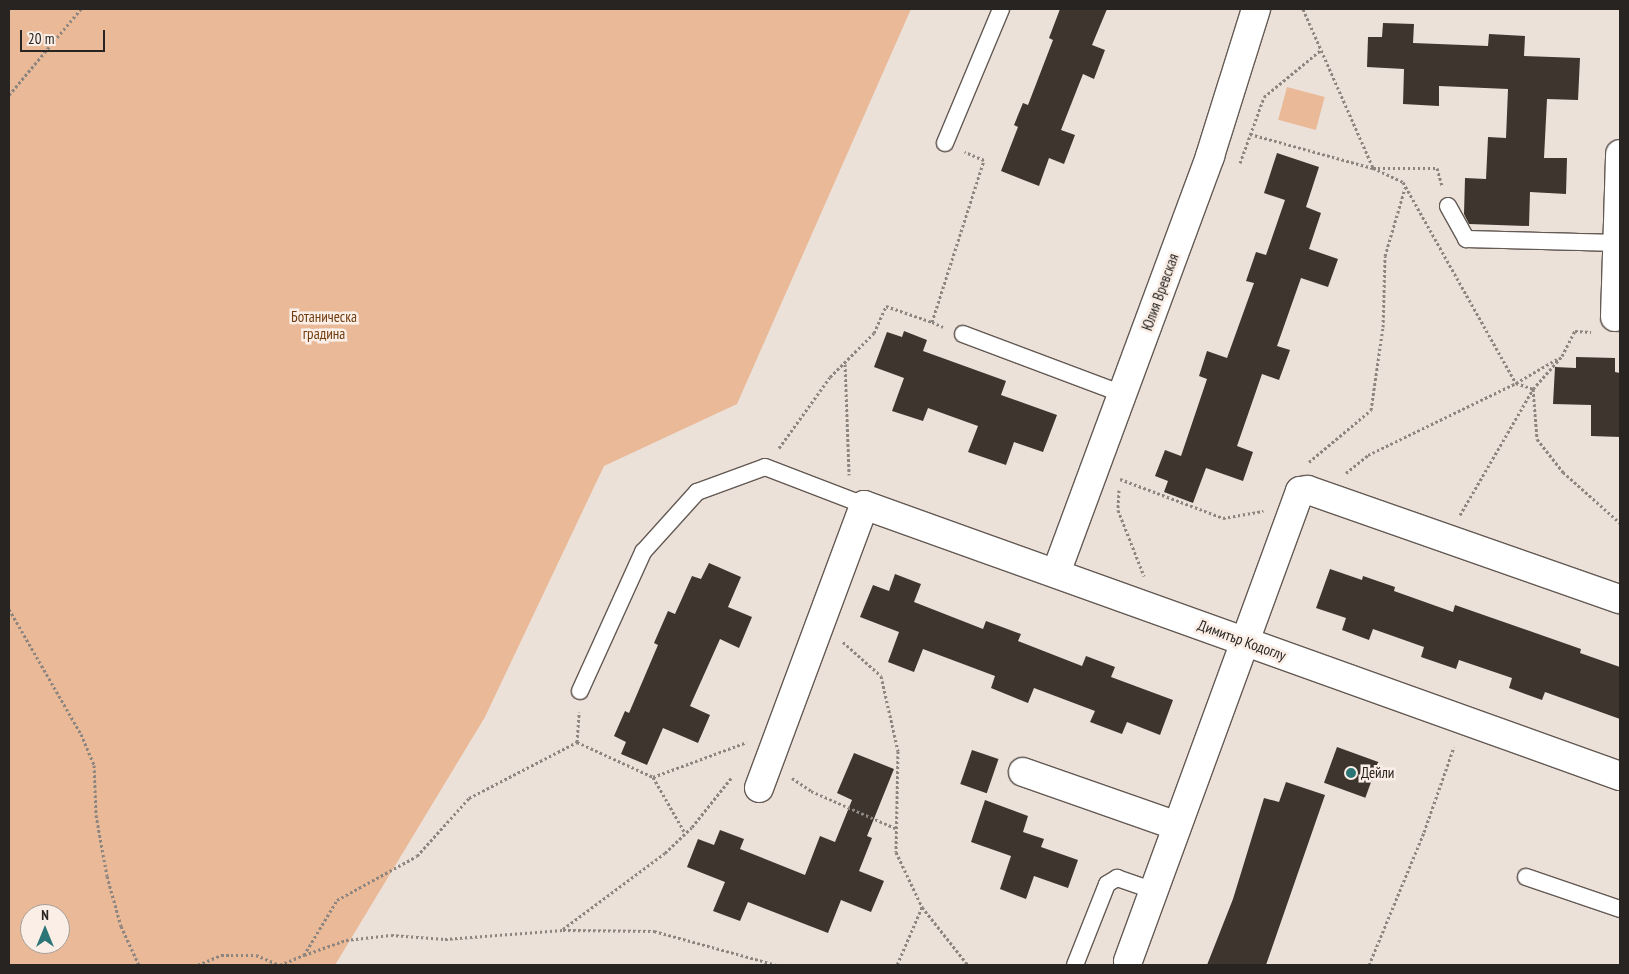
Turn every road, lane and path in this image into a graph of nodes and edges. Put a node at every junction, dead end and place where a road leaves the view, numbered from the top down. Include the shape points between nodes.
1 (81, 9) edge
2 (1001, 9) edge
3 (1256, 9) edge
4 (1303, 9) edge
5 (1322, 49) junction
6 (1284, 83) dead end
7 (9, 95) edge
8 (1250, 134) dead end
9 (945, 144) joint
10 (1620, 154) edge
11 (1372, 168) junction
12 (1405, 187) junction
13 (1448, 206) joint
14 (1618, 243) junction
15 (1616, 318) joint
16 (963, 334) dead end
17 (1562, 356) junction
18 (845, 364) junction
19 (1516, 383) junction
20 (1533, 389) junction
21 (1123, 394) junction
22 (765, 467) junction
23 (1107, 475) junction
24 (1306, 498) junction
25 (864, 505) junction
26 (1620, 523) edge
27 (1450, 539) junction
28 (1056, 573) junction
29 (1620, 599) edge
30 (1138, 603) junction
31 (9, 609) edge
32 (820, 623) junction
33 (1245, 641) junction
34 (580, 691) joint
35 (1463, 719) junction
36 (577, 742) junction
37 (773, 752) junction
38 (1023, 772) dead end
39 (735, 773) dead end
40 (1620, 776) edge
41 (653, 778) junction
42 (759, 788) dead end
43 (1177, 826) junction
44 (897, 829) junction
45 (685, 833) junction
46 (1526, 877) dead end
47 (1154, 891) junction
48 (922, 907) junction
49 (1620, 909) edge
50 (563, 930) junction
51 (304, 955) junction
52 (1128, 961) dead end
53 (139, 965) edge
54 (198, 965) edge
55 (778, 965) edge
56 (897, 965) edge
57 (968, 965) edge
58 (1075, 965) edge
59 (1369, 965) edge

1 - 7 path
2 - 9 lane
3 - 21 street, Юлия Вревская via 1210,156
4 - 5 path
5 - 6 path
5 - 11 path
8 - 11 path
9 - 18 path via 984,160 932,322 886,306 874,334
10 - 14 street
11 - 12 path via 1403,182
11 - 13 path via 1437,168
12 - 19 path
12 - 24 path via 1386,256 1383,327 1371,410 1301,469
13 - 14 lane via 1466,239
14 - 15 street
15 - 17 path via 1606,332 1575,331
16 - 21 lane
17 - 19 path
17 - 20 path
18 - 22 path via 830,377
18 - 25 path via 848,472
19 - 20 path
19 - 24 path via 1368,455
20 - 26 path via 1537,439 1563,472
20 - 27 path via 1462,510
21 - 23 street, Юлия Вревская
22 - 25 lane
22 - 34 lane via 697,492 643,552
23 - 24 path via 1223,518
23 - 28 street, Юлия Вревская
23 - 30 path via 1145,581
24 - 27 street
24 - 33 street
25 - 28 street, Димитър Кодоглу
25 - 32 street
27 - 29 street
28 - 30 street, Димитър Кодоглу
30 - 33 street, Димитър Кодоглу
31 - 53 path via 81,734 94,765 96,815 107,876 121,926
32 - 37 street
32 - 44 path via 827,634 848,644 881,676 898,751
33 - 35 street, Димитър Кодоглу
33 - 43 street
34 - 36 path
35 - 40 street, Димитър Кодоглу
35 - 59 path via 1424,832
36 - 41 path
36 - 51 path via 469,798 417,856 337,900
37 - 41 path via 741,742
37 - 42 street
37 - 44 path via 811,791
38 - 43 street
39 - 45 path
41 - 45 path
43 - 47 street
44 - 48 path via 896,852
45 - 50 path via 666,853
46 - 49 lane
47 - 52 street
47 - 58 lane via 1117,878 1107,884
48 - 56 path
48 - 57 path
50 - 51 path via 445,939 382,936 346,940
50 - 55 path via 654,931
51 - 54 path via 280,965 256,955 221,955

